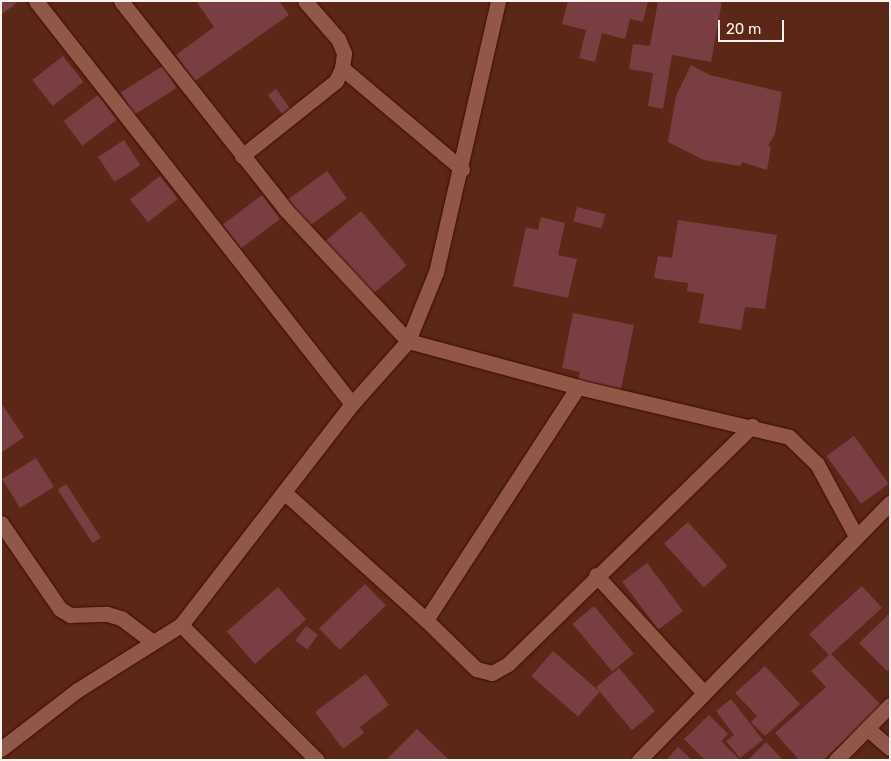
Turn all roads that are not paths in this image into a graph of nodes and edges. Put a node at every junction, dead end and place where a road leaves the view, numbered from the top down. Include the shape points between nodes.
1 (36, 1) edge
2 (121, 1) edge
3 (306, 1) edge
4 (498, 1) edge
5 (342, 68) junction
6 (242, 156) junction
7 (462, 169) junction
8 (408, 341) junction
9 (578, 387) junction
10 (352, 404) junction
11 (752, 426) junction
12 (284, 492) junction
13 (890, 503) edge
14 (1, 523) edge
15 (856, 536) junction
16 (596, 575) junction
17 (426, 620) junction
18 (182, 625) junction
19 (153, 642) junction
20 (704, 693) junction
21 (890, 705) edge
22 (868, 729) junction
23 (890, 748) edge
24 (1, 750) edge
25 (316, 760) edge
26 (639, 760) edge
27 (836, 760) edge

1 - 10 street
2 - 6 street
3 - 5 street via 338,39 344,53
4 - 7 street
5 - 6 street via 336,81
5 - 7 street
6 - 8 street via 285,210
7 - 8 street via 436,272
8 - 9 street
8 - 10 street
9 - 11 street
9 - 17 street
10 - 12 street
11 - 15 street via 789,437 806,451 817,464
11 - 16 street
12 - 17 street
12 - 18 street
13 - 15 street
14 - 19 street via 60,609 70,615 107,614 121,618
15 - 20 street
16 - 17 street via 508,664 492,673 476,669
16 - 20 street
18 - 19 street
18 - 25 street
19 - 24 street via 76,690
20 - 26 street
21 - 22 street
22 - 23 street
22 - 27 street

